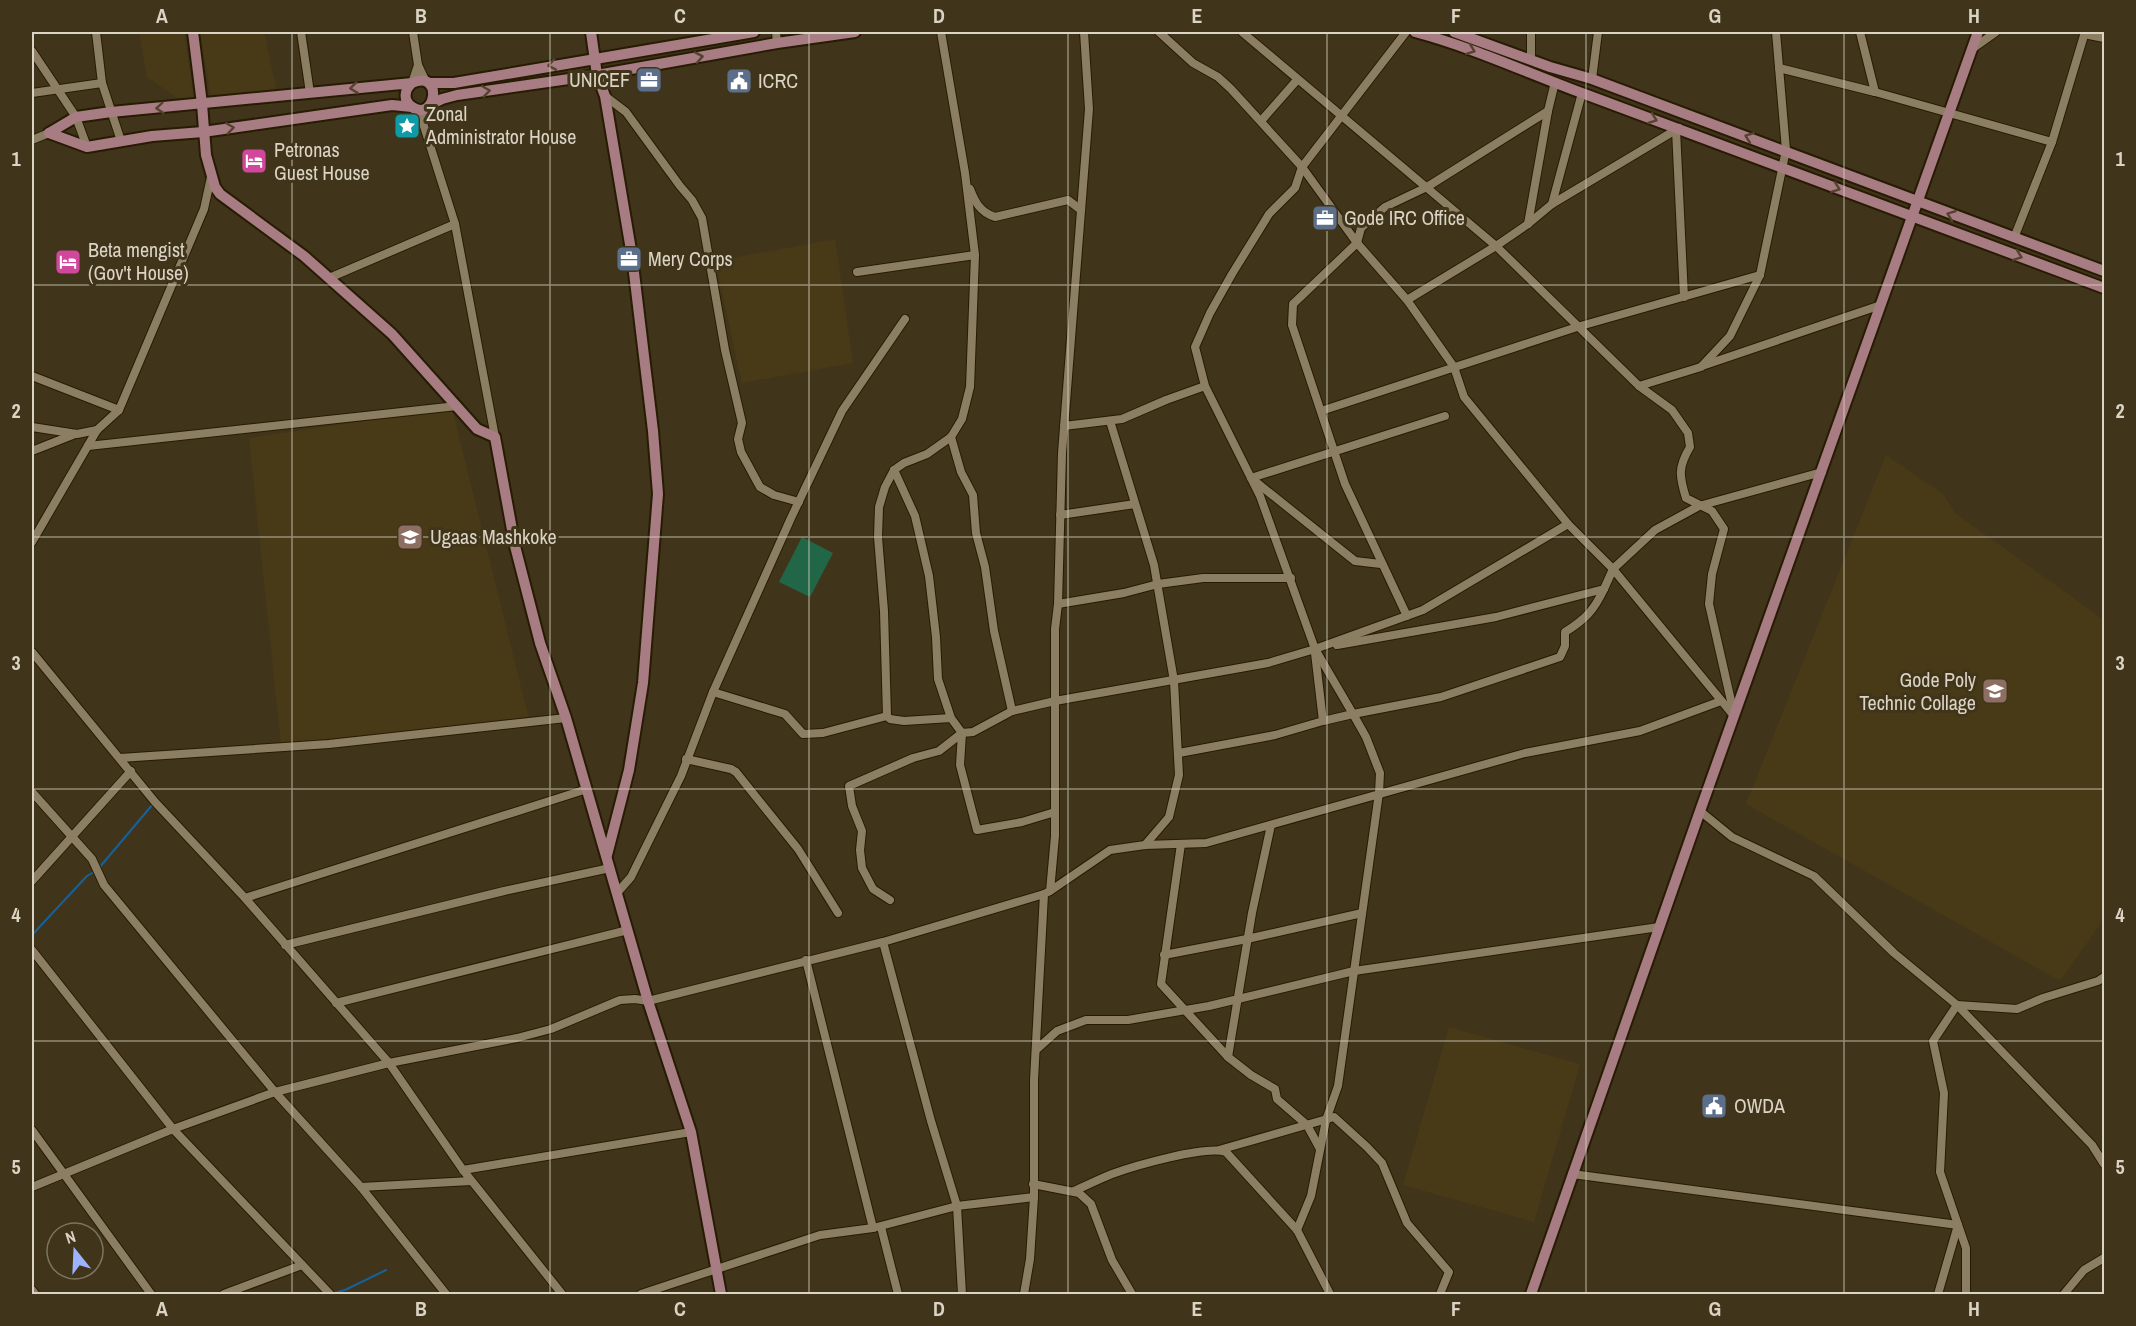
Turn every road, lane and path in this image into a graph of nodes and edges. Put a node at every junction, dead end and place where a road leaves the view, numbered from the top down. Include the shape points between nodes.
1 (96, 32) edge
2 (193, 32) edge
3 (300, 32) edge
4 (413, 32) edge
5 (591, 32) edge
6 (754, 32) edge
7 (855, 32) edge
8 (941, 32) edge
9 (1084, 32) edge
10 (1159, 32) edge
11 (1242, 32) edge
12 (1406, 32) edge
13 (1415, 32) edge
14 (1456, 32) edge
15 (1531, 32) edge
16 (1598, 32) edge
17 (1776, 32) edge
18 (1860, 32) edge
19 (1978, 32) edge
20 (1996, 32) edge
21 (2084, 32) edge
22 (777, 37) edge
23 (2104, 38) edge
24 (658, 47) junction
25 (1972, 49) junction
26 (32, 51) edge
27 (594, 57) junction
28 (1531, 60) junction
29 (662, 63) junction
30 (418, 65) junction
31 (1550, 67) junction
32 (1779, 68) junction
33 (597, 75) junction
34 (1592, 79) junction
35 (1297, 80) junction
36 (1550, 80) junction
37 (102, 83) junction
38 (412, 83) junction
39 (427, 83) junction
40 (1616, 88) junction
41 (57, 89) junction
42 (1875, 92) junction
43 (32, 93) edge
44 (310, 93) junction
45 (1582, 93) junction
46 (605, 96) junction
47 (1611, 103) junction
48 (202, 104) junction
49 (429, 106) junction
50 (413, 107) junction
51 (1548, 111) junction
52 (111, 112) junction
53 (1950, 113) junction
54 (76, 117) junction
55 (1342, 117) junction
56 (1261, 121) junction
57 (423, 123) junction
58 (1677, 129) junction
59 (203, 132) junction
60 (49, 133) junction
61 (32, 140) edge
62 (121, 141) junction
63 (2052, 142) junction
64 (87, 147) junction
65 (1785, 150) junction
66 (1302, 167) junction
67 (1781, 168) junction
68 (965, 173) junction
69 (211, 177) junction
70 (1426, 188) junction
71 (1918, 202) junction
72 (1552, 204) junction
73 (1081, 210) junction
74 (1913, 216) junction
75 (455, 224) junction
76 (1528, 224) junction
77 (2014, 238) junction
78 (1357, 243) junction
79 (1496, 246) junction
80 (975, 255) junction
81 (2103, 267) edge
82 (857, 272) dead end
83 (1760, 275) junction
84 (329, 278) junction
85 (2104, 288) edge
86 (1684, 297) junction
87 (1407, 300) junction
88 (1881, 305) junction
89 (905, 320) dead end
90 (1577, 327) junction
91 (1454, 367) junction
92 (1701, 367) junction
93 (32, 376) edge
94 (1205, 386) junction
95 (1639, 386) junction
96 (457, 406) junction
97 (119, 410) junction
98 (1321, 411) junction
99 (1445, 416) dead end
100 (1110, 421) junction
101 (1064, 426) junction
102 (32, 427) edge
103 (97, 430) junction
104 (76, 434) junction
105 (495, 437) junction
106 (951, 437) junction
107 (88, 446) junction
108 (32, 451) edge
109 (1334, 451) junction
110 (894, 470) junction
111 (1822, 472) junction
112 (1251, 478) junction
113 (799, 502) junction
114 (1135, 504) junction
115 (1699, 506) junction
116 (1060, 514) junction
117 (1568, 524) junction
118 (32, 542) edge
119 (1381, 564) junction
120 (1613, 569) junction
121 (1291, 578) junction
122 (1158, 584) junction
123 (1604, 589) junction
124 (1058, 604) junction
125 (1407, 616) junction
126 (1315, 649) junction
127 (32, 652) edge
128 (1174, 681) junction
129 (713, 692) junction
130 (1055, 701) junction
131 (1721, 701) junction
132 (1012, 711) junction
133 (1353, 714) junction
134 (888, 716) junction
135 (1735, 717) junction
136 (566, 718) junction
137 (951, 718) junction
138 (1323, 721) junction
139 (962, 733) junction
140 (1179, 753) junction
141 (120, 758) junction
142 (686, 759) junction
143 (131, 771) junction
144 (587, 789) junction
145 (32, 792) edge
146 (1379, 793) junction
147 (1700, 811) junction
148 (1055, 812) junction
149 (1271, 825) junction
150 (72, 837) junction
151 (1181, 844) junction
152 (1146, 845) junction
153 (606, 856) junction
154 (610, 868) junction
155 (32, 881) edge
156 (617, 893) junction
157 (1047, 893) junction
158 (245, 898) junction
159 (890, 900) dead end
160 (838, 913) dead end
161 (1362, 913) junction
162 (1659, 927) junction
163 (628, 930) junction
164 (1247, 939) junction
165 (883, 942) junction
166 (285, 945) junction
167 (32, 950) edge
168 (1164, 955) junction
169 (806, 960) junction
170 (1354, 971) junction
171 (2104, 977) edge
172 (1237, 999) junction
173 (648, 1001) junction
174 (336, 1003) junction
175 (1957, 1005) junction
176 (1186, 1010) junction
177 (1037, 1049) junction
178 (1228, 1057) junction
179 (389, 1063) junction
180 (275, 1092) junction
181 (1326, 1119) junction
182 (1307, 1125) junction
183 (174, 1129) junction
184 (32, 1131) edge
185 (691, 1132) junction
186 (1219, 1150) junction
187 (1320, 1150) junction
188 (2104, 1164) edge
189 (463, 1170) junction
190 (1572, 1174) junction
191 (65, 1175) junction
192 (471, 1180) junction
193 (1033, 1184) junction
194 (32, 1187) edge
195 (361, 1187) junction
196 (1074, 1191) junction
197 (1034, 1197) junction
198 (957, 1206) junction
199 (1958, 1225) junction
200 (877, 1228) junction
201 (1297, 1230) junction
202 (2104, 1258) edge
203 (302, 1264) junction
204 (717, 1269) junction
205 (32, 1290) edge
206 (35, 1294) edge
207 (151, 1294) edge
208 (224, 1294) edge
209 (330, 1294) edge
210 (446, 1294) edge
211 (562, 1294) edge
212 (641, 1294) edge
213 (722, 1294) edge
214 (898, 1294) edge
215 (962, 1294) edge
216 (1024, 1294) edge
217 (1132, 1294) edge
218 (1330, 1294) edge
219 (1440, 1294) edge
220 (1531, 1294) edge
221 (1938, 1294) edge
222 (1966, 1294) edge
223 (2064, 1294) edge

1 - 37 street
2 - 48 street
3 - 44 street
4 - 30 street
5 - 27 street
6 - 24 street
7 - 22 street
8 - 68 street
9 - 73 street via 1089,109
10 - 56 street via 1193,63 1218,77
11 - 35 street
12 - 55 street
13 -> 36 street
14 - 28 street
15 - 28 street
16 - 34 street
17 - 32 street
18 - 42 street
19 - 25 street
20 - 25 street
21 - 23 street
21 - 63 street
29 -> 22 street
24 - 27 street
24 - 29 street
25 - 53 street
26 - 41 street
27 - 33 street
27 -> 39 street via 454,83
28 - 31 street
29 - 33 street
30 - 38 street
30 - 39 street
31 - 34 street
31 - 36 street
32 - 42 street
32 - 65 street
33 - 46 street
49 -> 33 street via 457,95
34 - 40 street
35 - 55 street
35 - 56 street
36 - 45 street
36 - 51 street
37 - 41 street
37 - 52 street
38 - 39 street
38 -> 44 street
38 - 50 street via 405,96
39 - 49 street via 434,91
40 - 47 street
65 -> 40 street
41 - 43 street
41 - 54 street
42 - 53 street
44 - 48 street
45 - 47 street
45 - 72 street
46 - 113 street via 626,112 702,218 742,423 738,439 741,452 760,487
46 - 153 street via 633,256 658,494 643,683 629,770
47 -> 58 street
48 -> 52 street
48 - 59 street
49 - 50 street
49 - 57 street
50 - 57 street
59 -> 50 street via 392,105
51 - 70 street
51 - 76 street
52 - 54 street
52 - 62 street
53 - 63 street
53 - 71 street
54 - 60 street
54 - 64 street
55 - 66 street
55 - 70 street
56 - 66 street
57 - 75 street
58 - 67 street
58 - 72 street
58 - 86 street
59 - 62 street
59 - 69 street
60 - 61 street
60 - 64 street
62 - 64 street
63 - 77 street
65 - 67 street
65 - 71 street
66 - 78 street
66 - 94 street via 1295,188 1269,214 1232,274 1195,347
67 -> 74 street
67 - 83 street
68 - 73 street via 976,204 995,217 1068,200
68 - 80 street
69 - 84 street via 220,194
69 - 97 street via 204,209
70 - 78 street via 1385,207 1361,228
70 - 79 street
71 - 74 street
77 -> 71 street
72 - 76 street
73 - 101 street
74 -> 85 street
74 - 88 street
75 - 84 street
75 - 105 street
76 - 79 street
77 - 81 street
78 - 87 street
78 - 98 street via 1293,304 1292,325
79 - 87 street
79 - 90 street
80 - 82 street
80 - 106 street via 970,387 962,419
83 - 86 street
83 - 92 street via 1730,336
84 - 96 street via 392,334
86 - 90 street
87 - 91 street
88 - 92 street
88 - 111 street
89 - 113 street via 842,411
90 - 91 street
90 - 95 street
91 - 98 street
91 - 117 street via 1464,397
92 - 95 street
93 - 97 street
94 - 100 street
94 - 112 street
95 - 115 street via 1672,410 1688,434 1690,447 1681,463 1680,480 1686,498
96 - 105 street via 477,429
96 - 107 street
97 - 103 street
98 - 109 street
99 - 109 street
100 - 101 street
100 - 114 street
101 - 116 street
102 - 104 street
103 - 104 street
103 - 107 street
104 - 108 street
105 - 136 street via 514,546
106 - 110 street
106 - 132 street via 961,472 973,495 976,533
107 - 118 street
109 - 112 street
109 - 119 street
110 - 134 street via 879,507 878,537
110 - 137 street via 915,516 929,576 938,679
111 - 115 street
111 - 135 street
112 - 119 street via 1354,561
112 - 121 street
113 - 129 street
114 - 116 street
114 - 122 street
115 - 120 street via 1655,530
115 - 135 street via 1712,511 1724,529 1709,604
116 - 124 street
117 - 120 street
117 - 125 street
119 - 125 street
120 - 123 street
120 - 131 street
121 - 122 street via 1203,578
121 - 126 street
122 - 124 street via 1124,594
122 - 128 street
123 - 126 street via 1496,617
123 - 133 street via 1594,609 1565,632 1560,657 1441,697
124 - 130 street
125 - 126 street
126 - 128 street via 1268,663
126 - 133 street
126 - 138 street
127 - 141 street
128 - 130 street
128 - 140 street
129 - 134 street via 785,714 803,734 823,733
129 - 142 street
130 - 132 street
130 - 148 street
131 - 135 street
131 - 146 street via 1640,731 1525,753
132 - 139 street via 973,732
133 - 138 street
133 - 146 street via 1380,773
134 - 137 street via 904,722
135 - 147 street
136 - 141 street via 329,744
136 - 144 street
137 - 139 street
138 - 140 street via 1275,735
139 - 148 street via 960,765 977,830
139 - 159 street via 939,751 849,786 862,831 862,868 873,889
140 - 152 street via 1179,775 1169,817
141 - 143 street
142 - 156 street via 631,877
142 - 160 street via 736,772 798,849
143 - 150 street
143 - 158 street
144 - 153 street
144 - 158 street
145 - 150 street
146 - 149 street
146 - 161 street
147 - 162 street
147 - 175 street via 1732,837 1814,876 1894,953
148 - 157 street
149 - 151 street via 1206,843
149 - 164 street
150 - 155 street
150 - 180 street via 92,859 104,885
151 - 152 street
151 - 168 street
152 - 157 street via 1110,850
153 - 154 street
154 - 156 street
154 - 166 street
156 - 163 street
157 - 165 street
157 - 177 street
158 - 166 street
161 - 164 street
161 - 170 street
162 - 170 street
162 - 190 street
163 - 173 street
163 - 174 street
164 - 168 street
164 - 172 street
165 - 169 street
165 - 198 street
166 - 174 street
167 - 183 street
168 - 176 street via 1161,984
169 - 173 street
169 - 200 street
170 - 172 street
170 - 181 street via 1338,1086
171 - 175 street via 2017,1009
172 - 176 street
172 - 178 street
173 - 179 street via 620,1000 551,1029
173 - 185 street
174 - 179 street
175 - 188 street via 2092,1145
175 - 199 street via 1933,1041 1944,1094 1940,1172
176 - 177 street via 1128,1020 1086,1020 1057,1031
176 - 178 street
177 - 193 street
178 - 182 street via 1275,1089 1277,1100
179 - 180 street
179 - 189 street
180 - 183 street
180 - 195 street
181 - 182 street
181 - 187 street
181 - 219 street via 1334,1117 1382,1163 1407,1222 1449,1272
182 - 186 street
182 - 187 street
183 - 191 street
183 - 203 street
184 - 191 street
185 - 189 street
185 - 204 street
186 - 196 street via 1175,1156 1112,1174
186 - 201 street via 1241,1167
187 - 201 street via 1311,1196
189 - 192 street
190 - 199 street
190 - 220 street
191 - 194 street
191 - 207 street
192 - 195 street
192 - 211 street
193 - 196 street
193 - 197 street
195 - 210 street
196 - 217 street via 1091,1204 1112,1260
197 - 198 street
197 - 216 street
198 - 200 street
198 - 215 street
199 - 221 street
199 - 222 street via 1966,1248
200 - 204 street via 820,1235
200 - 214 street
201 - 218 street
202 - 223 street via 2084,1270
203 - 208 street
203 - 209 street
204 - 212 street
204 - 213 street
205 - 206 street

